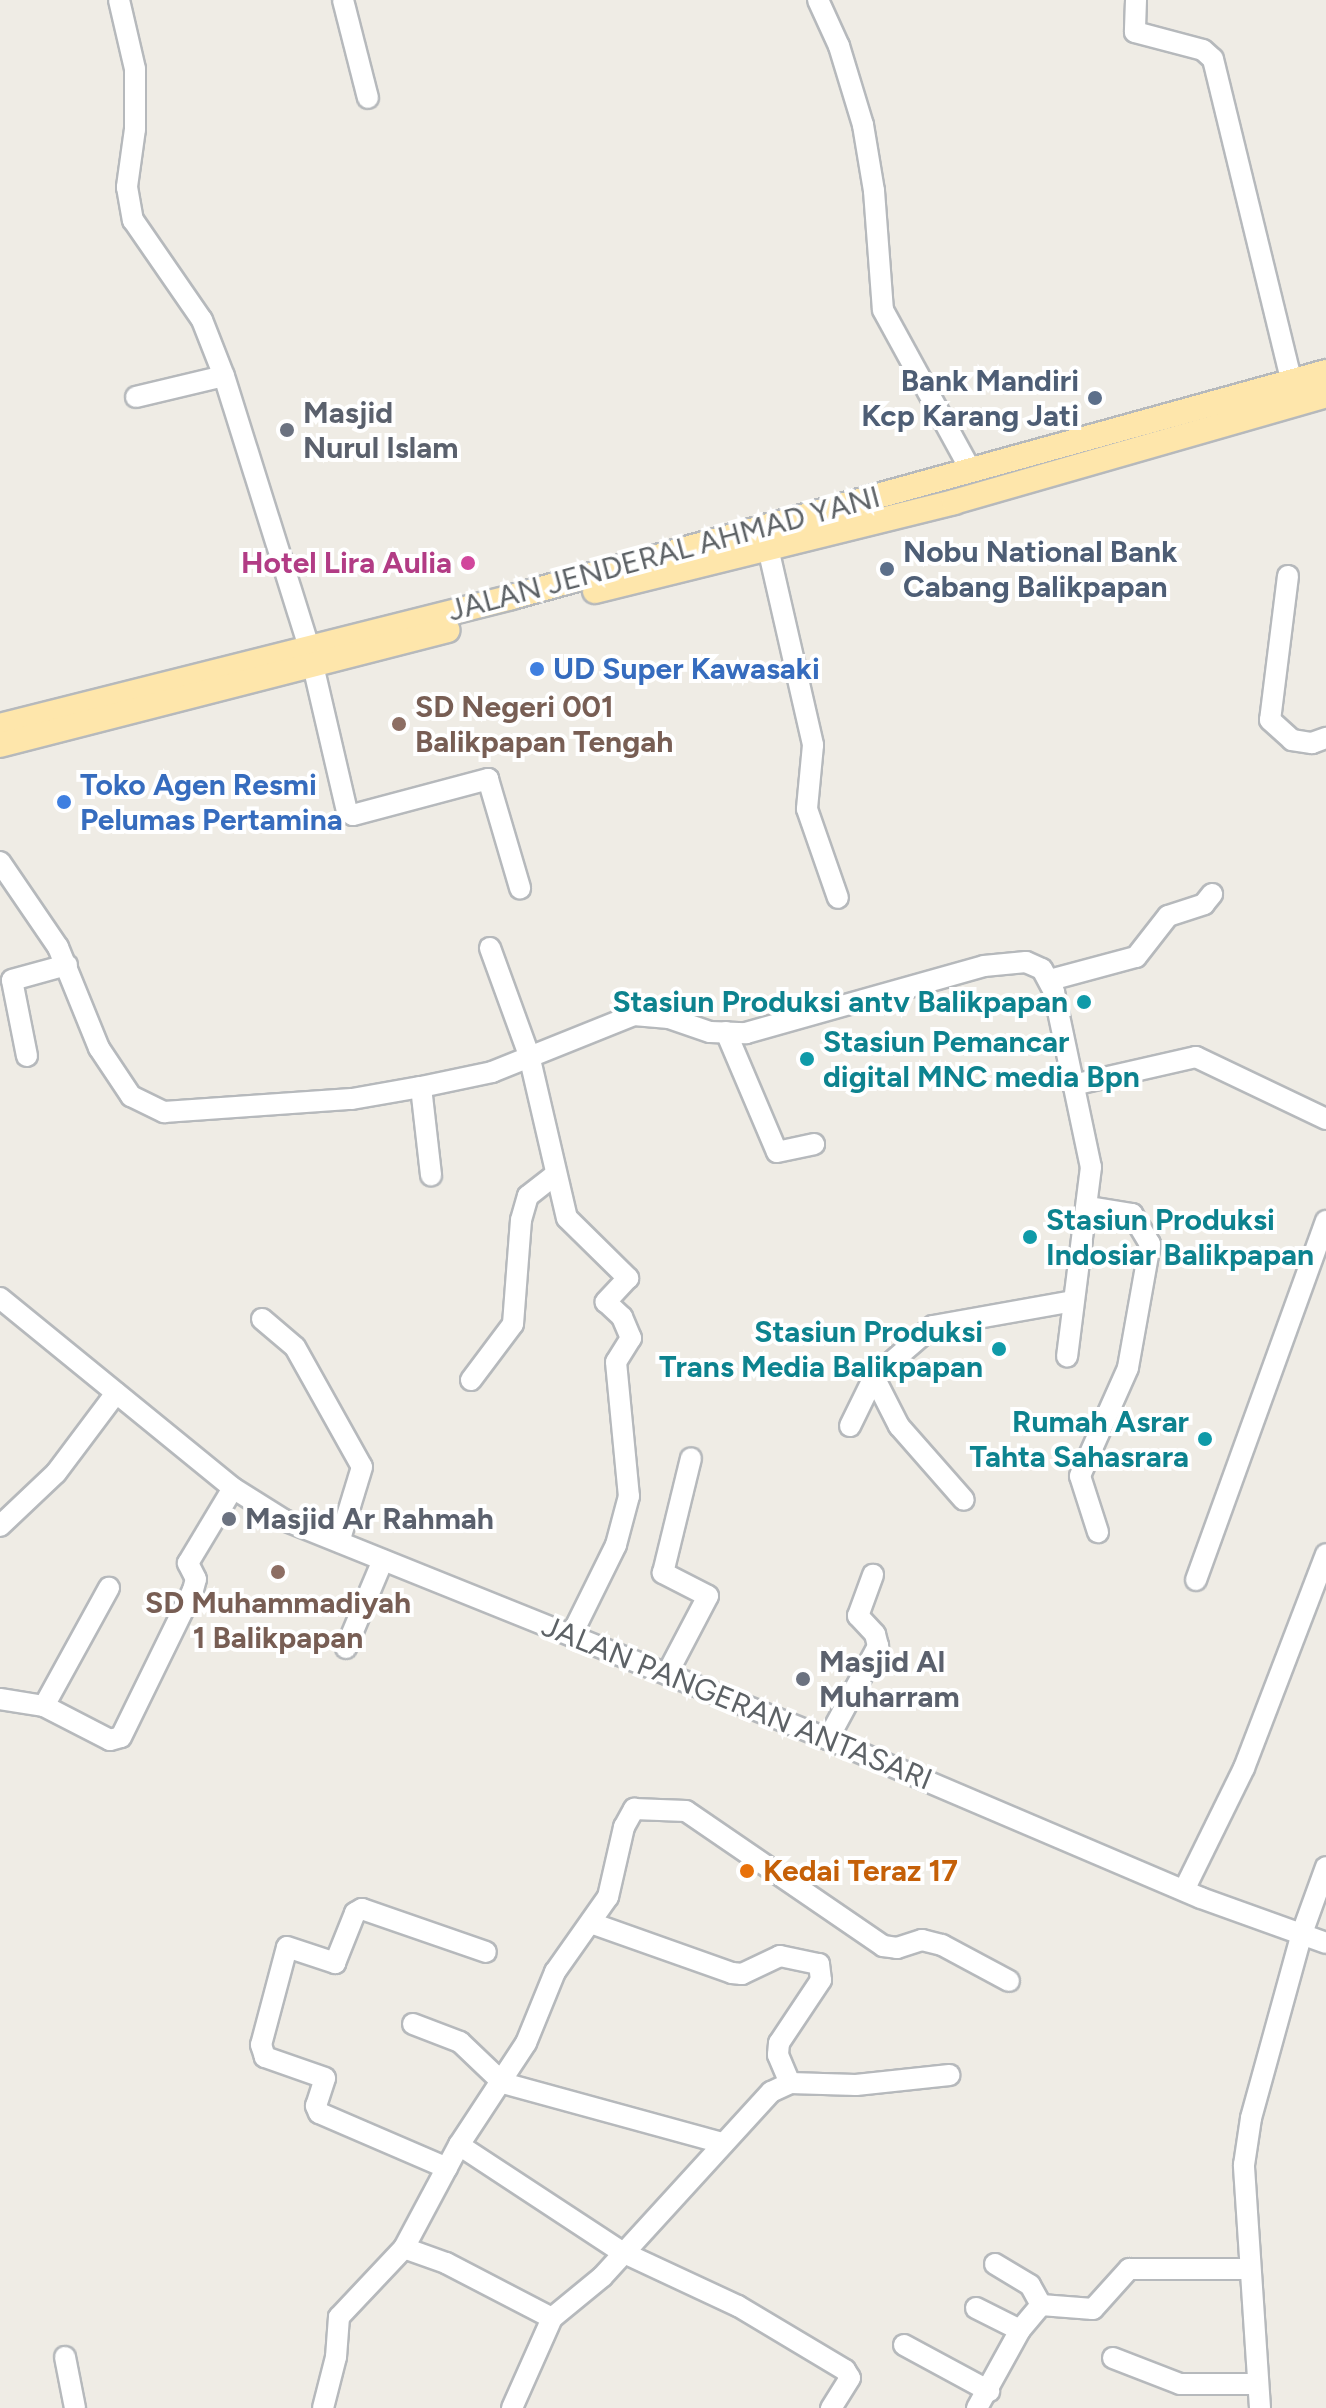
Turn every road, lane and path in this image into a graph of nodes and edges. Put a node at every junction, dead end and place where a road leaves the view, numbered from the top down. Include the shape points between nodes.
1 (119, 0) edge
2 (343, 0) edge
3 (818, 0) edge
4 (1136, 0) edge
5 (368, 98) dead end
6 (1326, 372) edge
7 (224, 376) junction
8 (1291, 380) junction
9 (1326, 395) edge
10 (136, 397) dead end
11 (971, 471) junction
12 (768, 548) junction
13 (1288, 576) dead end
14 (310, 657) junction
15 (0, 726) edge
16 (1326, 738) edge
17 (0, 745) edge
18 (0, 862) edge
19 (520, 888) dead end
20 (1212, 894) dead end
21 (838, 898) dead end
22 (490, 948) dead end
23 (67, 965) junction
24 (1050, 980) junction
25 (726, 1032) junction
26 (529, 1055) junction
27 (27, 1056) dead end
28 (1073, 1085) junction
29 (421, 1087) junction
30 (1326, 1119) edge
31 (814, 1144) dead end
32 (431, 1175) dead end
33 (554, 1176) junction
34 (1088, 1207) junction
35 (1326, 1221) edge
36 (0, 1298) edge
37 (1073, 1301) junction
38 (262, 1319) dead end
39 (1067, 1356) dead end
40 (874, 1377) junction
41 (471, 1380) dead end
42 (116, 1393) junction
43 (850, 1426) dead end
44 (691, 1458) dead end
45 (233, 1488) junction
46 (964, 1500) dead end
47 (0, 1526) edge
48 (1098, 1532) dead end
49 (339, 1542) junction
50 (1326, 1554) edge
51 (383, 1560) junction
52 (873, 1575) dead end
53 (1196, 1580) dead end
54 (109, 1588) dead end
55 (572, 1634) junction
56 (346, 1648) dead end
57 (667, 1674) junction
58 (0, 1699) edge
59 (44, 1706) junction
60 (828, 1739) junction
61 (1326, 1867) edge
62 (1184, 1890) junction
63 (591, 1923) junction
64 (1301, 1936) junction
65 (1326, 1943) edge
66 (486, 1952) dead end
67 (1009, 1981) dead end
68 (413, 2024) dead end
69 (949, 2075) dead end
70 (499, 2079) junction
71 (790, 2083) junction
72 (723, 2143) junction
73 (459, 2145) junction
74 (447, 2168) junction
75 (404, 2248) junction
76 (622, 2252) junction
77 (995, 2264) dead end
78 (1249, 2269) junction
79 (1041, 2305) junction
80 (976, 2308) dead end
81 (552, 2318) junction
82 (1020, 2330) junction
83 (904, 2345) dead end
84 (65, 2357) dead end
85 (1113, 2358) dead end
86 (1258, 2384) junction
87 (983, 2400) edge
88 (75, 2408) edge
89 (323, 2408) edge
90 (513, 2408) edge
91 (831, 2408) edge
92 (1260, 2408) edge

1 - 7 street via 135,69 135,129 127,187 133,220 202,320
2 - 5 street
3 - 11 street via 839,46 863,125 883,310
4 - 8 street via 1135,32 1203,50 1213,59
6 - 8 main road, JALAN JENDERAL AHMAD YANI
7 - 10 street
7 - 14 street
8 - 11 main road, JALAN JENDERAL AHMAD YANI
9 - 12 main road, JALAN JENDERAL AHMAD YANI via 954,502
11 - 14 main road, JALAN JENDERAL AHMAD YANI
12 - 14 main road, JALAN JENDERAL AHMAD YANI
12 - 21 street via 813,745 807,809
13 - 16 street via 1270,720 1292,740 1312,743
14 - 15 main road, JALAN JENDERAL AHMAD YANI
14 - 17 main road, JALAN JENDERAL AHMAD YANI
14 - 19 street via 349,814 488,779
18 - 23 street
20 - 24 street via 1204,904 1168,916 1136,957
22 - 26 street
23 - 27 street via 12,980
23 - 29 street via 99,1048 131,1096 152,1110 184,1113 340,1100
24 - 25 street via 1026,962 1000,962 794,1022
24 - 28 street
25 - 26 street via 634,1015
25 - 31 street via 777,1152
26 - 29 street via 492,1072
26 - 33 street
28 - 30 street via 1196,1057
28 - 34 street via 1091,1167
29 - 32 street
33 - 41 street via 528,1196 521,1220 513,1324
33 - 55 street via 567,1218 628,1278 606,1302 622,1317 631,1338 616,1362 628,1464 626,1511
34 - 37 street
34 - 48 street via 1132,1214 1150,1244 1128,1368 1080,1476
35 - 53 street
36 - 42 street, JALAN PANGERAN ANTASARI
37 - 39 street
37 - 40 street via 933,1326
38 - 49 street via 295,1347 362,1467
40 - 43 street
40 - 46 street via 899,1426
42 - 45 street, JALAN PANGERAN ANTASARI
42 - 47 street via 56,1473
44 - 57 street via 663,1573 708,1596
45 - 49 street, JALAN PANGERAN ANTASARI via 284,1520
45 - 59 street via 188,1563 196,1579 193,1590 121,1737 110,1740
49 - 51 street, JALAN PANGERAN ANTASARI
50 - 62 street via 1244,1768
51 - 55 street, JALAN PANGERAN ANTASARI
51 - 56 street
52 - 60 street via 858,1616 875,1634 878,1646
54 - 59 street
55 - 57 street, JALAN PANGERAN ANTASARI
57 - 60 street, JALAN PANGERAN ANTASARI
58 - 59 street
60 - 62 street, JALAN PANGERAN ANTASARI
61 - 64 street
62 - 64 street, JALAN PANGERAN ANTASARI
63 - 67 street via 608,1897 624,1827 634,1809 686,1811 883,1946 897,1948 922,1940 942,1945
63 - 70 street via 555,1972 526,2043
63 - 71 street via 732,1973 742,1974 780,1956 819,1964 821,1980 779,2043 778,2055
64 - 65 street, JALAN PANGERAN ANTASARI
64 - 78 street via 1251,2118 1244,2165
66 - 74 street via 362,1909 355,1913 335,1963 292,1946 285,1950 261,2045 265,2057 325,2078 316,2106 319,2113
68 - 70 street via 460,2042
69 - 71 street via 856,2085
70 - 72 street
70 - 73 street
71 - 72 street via 771,2092
72 - 76 street
73 - 74 street
73 - 76 street
74 - 75 street
75 - 81 street via 446,2263
75 - 89 street via 339,2317
76 - 81 street via 602,2277
76 - 91 street via 738,2306 845,2370 850,2378
77 - 79 street via 1030,2285
78 - 79 street via 1129,2269 1093,2309
78 - 86 street
79 - 82 street
80 - 82 street
81 - 90 street
82 - 87 street
83 - 87 street
84 - 88 street
85 - 86 street via 1180,2384
86 - 92 street

